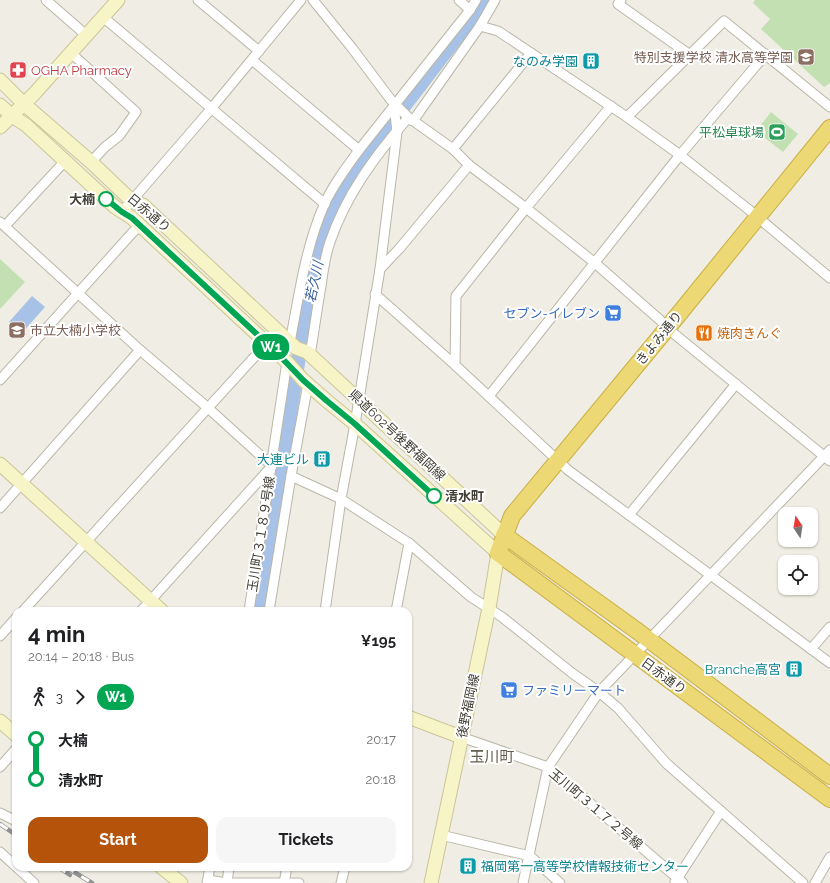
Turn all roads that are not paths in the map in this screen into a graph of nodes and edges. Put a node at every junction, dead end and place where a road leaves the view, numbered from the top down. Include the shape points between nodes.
1 (46, 0) edge
2 (118, 0) edge
3 (198, 0) edge
4 (300, 0) edge
5 (313, 0) edge
6 (459, 0) edge
7 (476, 0) edge
8 (495, 0) edge
9 (617, 1) edge
10 (470, 10) junction
11 (103, 16) junction
12 (480, 26) junction
13 (86, 35) junction
14 (259, 51) junction
15 (531, 52) junction
16 (71, 53) junction
17 (766, 54) junction
18 (690, 55) junction
19 (252, 60) junction
20 (0, 80) edge
21 (24, 104) junction
22 (0, 105) edge
23 (395, 106) junction
24 (611, 106) junction
25 (830, 107) edge
26 (212, 109) junction
27 (12, 116) junction
28 (627, 117) junction
29 (411, 119) junction
30 (0, 127) edge
31 (830, 128) edge
32 (397, 130) junction
33 (453, 149) junction
34 (359, 150) junction
35 (680, 155) junction
36 (65, 161) junction
37 (91, 162) junction
38 (469, 165) junction
39 (132, 201) junction
40 (325, 204) junction
41 (526, 208) junction
42 (122, 212) junction
43 (758, 217) junction
44 (3, 224) edge
45 (140, 226) junction
46 (595, 263) junction
47 (380, 269) junction
48 (829, 275) edge
49 (78, 293) junction
50 (375, 294) junction
51 (667, 328) junction
52 (267, 343) junction
53 (301, 349) junction
54 (140, 350) junction
55 (287, 362) junction
56 (455, 365) junction
57 (0, 380) edge
58 (306, 382) junction
59 (736, 384) junction
60 (489, 396) junction
61 (358, 400) junction
62 (207, 407) junction
63 (355, 424) junction
64 (828, 456) edge
65 (559, 460) junction
66 (0, 464) edge
67 (272, 466) junction
68 (291, 476) junction
69 (22, 484) junction
70 (341, 499) junction
71 (0, 508) edge
72 (629, 515) junction
73 (504, 535) junction
74 (86, 542) junction
75 (409, 543) junction
76 (498, 553) junction
77 (710, 575) junction
78 (150, 600) junction
79 (27, 607) edge
80 (144, 607) edge
81 (158, 607) edge
82 (250, 607) edge
83 (270, 607) edge
84 (326, 607) edge
85 (397, 607) edge
86 (488, 608) junction
87 (12, 622) edge
88 (830, 627) edge
89 (0, 636) edge
90 (649, 640) junction
91 (811, 649) junction
92 (634, 654) junction
93 (830, 663) edge
94 (599, 692) junction
95 (412, 719) edge
96 (0, 721) edge
97 (12, 732) edge
98 (461, 737) junction
99 (12, 754) edge
100 (0, 767) edge
101 (548, 767) junction
102 (830, 776) edge
103 (830, 798) edge
104 (721, 811) junction
105 (0, 813) edge
106 (12, 819) edge
107 (441, 835) junction
108 (0, 852) edge
109 (530, 856) junction
110 (830, 857) edge
111 (12, 863) edge
112 (21, 871) edge
113 (166, 871) edge
114 (209, 871) edge
115 (228, 871) edge
116 (286, 871) edge
117 (344, 871) edge
118 (678, 881) edge
119 (208, 882) edge
120 (34, 883) edge
121 (181, 883) edge
122 (227, 883) edge
123 (284, 883) edge
124 (299, 883) edge
125 (341, 883) edge
126 (431, 883) edge
127 (523, 883) edge
128 (560, 883) edge
129 (803, 883) edge
130 (815, 883) edge

1 - 13 street
2 - 11 main road
3 - 14 street
4 - 14 street
5 - 23 street
6 - 10 street
7 - 10 street
8 - 12 street
9 - 18 street
10 - 23 street
11 - 13 main road
11 - 26 street
12 - 15 street via 498,31
12 - 29 street
13 - 16 main road
14 - 19 street
15 - 24 street
15 - 33 street
16 - 21 main road
16 - 37 street via 136,112 119,136
17 - 18 street via 724,21
17 - 25 street
17 - 35 street
18 - 28 street
19 - 26 street
19 - 34 street
20 - 21 main road, 日赤通り
21 - 27 main road
21 - 37 main road, 日赤通り
22 - 27 main road, 日赤通り
23 - 29 street
23 - 32 street
23 - 34 street
24 - 28 street
24 - 41 street
26 - 39 street
26 - 40 street
27 - 30 main road
27 - 36 main road, 日赤通り via 26,125
28 - 35 street
29 - 32 street
29 - 33 street
31 - 43 highway, きよみ通り
32 - 47 street
32 - 53 street via 348,198 327,253
33 - 38 street
34 - 40 street
35 - 43 street
35 - 46 street
36 - 42 main road, 日赤通り
36 - 44 street
37 - 39 main road, 日赤通り
38 - 41 street
38 - 47 street
39 - 42 street
39 - 53 main road, 日赤通り via 143,205
40 - 53 street via 303,270
41 - 46 street
41 - 56 street via 456,296
42 - 45 main road, 日赤通り
43 - 48 street
43 - 51 highway, きよみ通り
44 - 49 street
45 - 49 street
45 - 52 main road, 日赤通り
46 - 51 street
46 - 60 street
47 - 50 street
49 - 54 street
49 - 57 street
50 - 56 street
50 - 61 street
51 - 59 street
51 - 65 highway, きよみ通り
52 - 55 main road, 日赤通り
52 - 62 street
53 - 61 main road, 県道602号後野福岡線
54 - 62 street
54 - 69 street
55 - 58 main road, 県道602号後野福岡線
55 - 67 street, 玉川町３１８９号線
56 - 60 street
58 - 63 main road, 県道602号後野福岡線
58 - 68 street, 玉川町３１８９号線
59 - 64 street
59 - 72 street
60 - 65 street
61 - 63 street
61 - 73 main road, 県道602号後野福岡線
62 - 67 street
62 - 74 street
63 - 70 street
63 - 76 main road, 県道602号後野福岡線
64 - 77 street
65 - 72 street via 568,470
65 - 73 highway, きよみ通り via 512,516
66 - 69 main road
67 - 78 street
67 - 82 street, 玉川町３１８９号線
68 - 70 street
68 - 83 street, 玉川町３１８９号線
69 - 71 street
69 - 74 main road
70 - 75 street
70 - 84 street
72 - 77 street
73 - 76 highway, きよみ通り
73 - 90 highway, 日赤通り
74 - 78 main road
74 - 79 street
75 - 85 street
75 - 86 street via 471,597
76 - 86 main road, 後野福岡線
76 - 92 highway, 日赤通り
77 - 90 street
77 - 91 street
78 - 80 street
78 - 81 main road
86 - 94 street
86 - 98 main road, 後野福岡線
87 - 89 street
88 - 91 street
90 - 92 street
90 - 102 highway, 日赤通り
91 - 93 street
92 - 94 street
92 - 103 highway, 日赤通り
94 - 101 street
94 - 104 street via 618,708 666,763
95 - 98 main road
96 - 97 main road
98 - 101 street, 玉川町３１７２号線
98 - 107 main road, 後野福岡線
99 - 100 street
101 - 109 street
101 - 118 street, 玉川町３１７２号線
104 - 118 street
104 - 129 street
105 - 106 street
107 - 109 street
107 - 126 main road, 後野福岡線
108 - 111 street
109 - 127 street
109 - 128 street
110 - 130 street
112 - 120 street
113 - 121 main road
114 - 119 street
115 - 122 street
116 - 123 street
117 - 125 street
119 - 122 street
122 - 123 street
123 - 124 street

